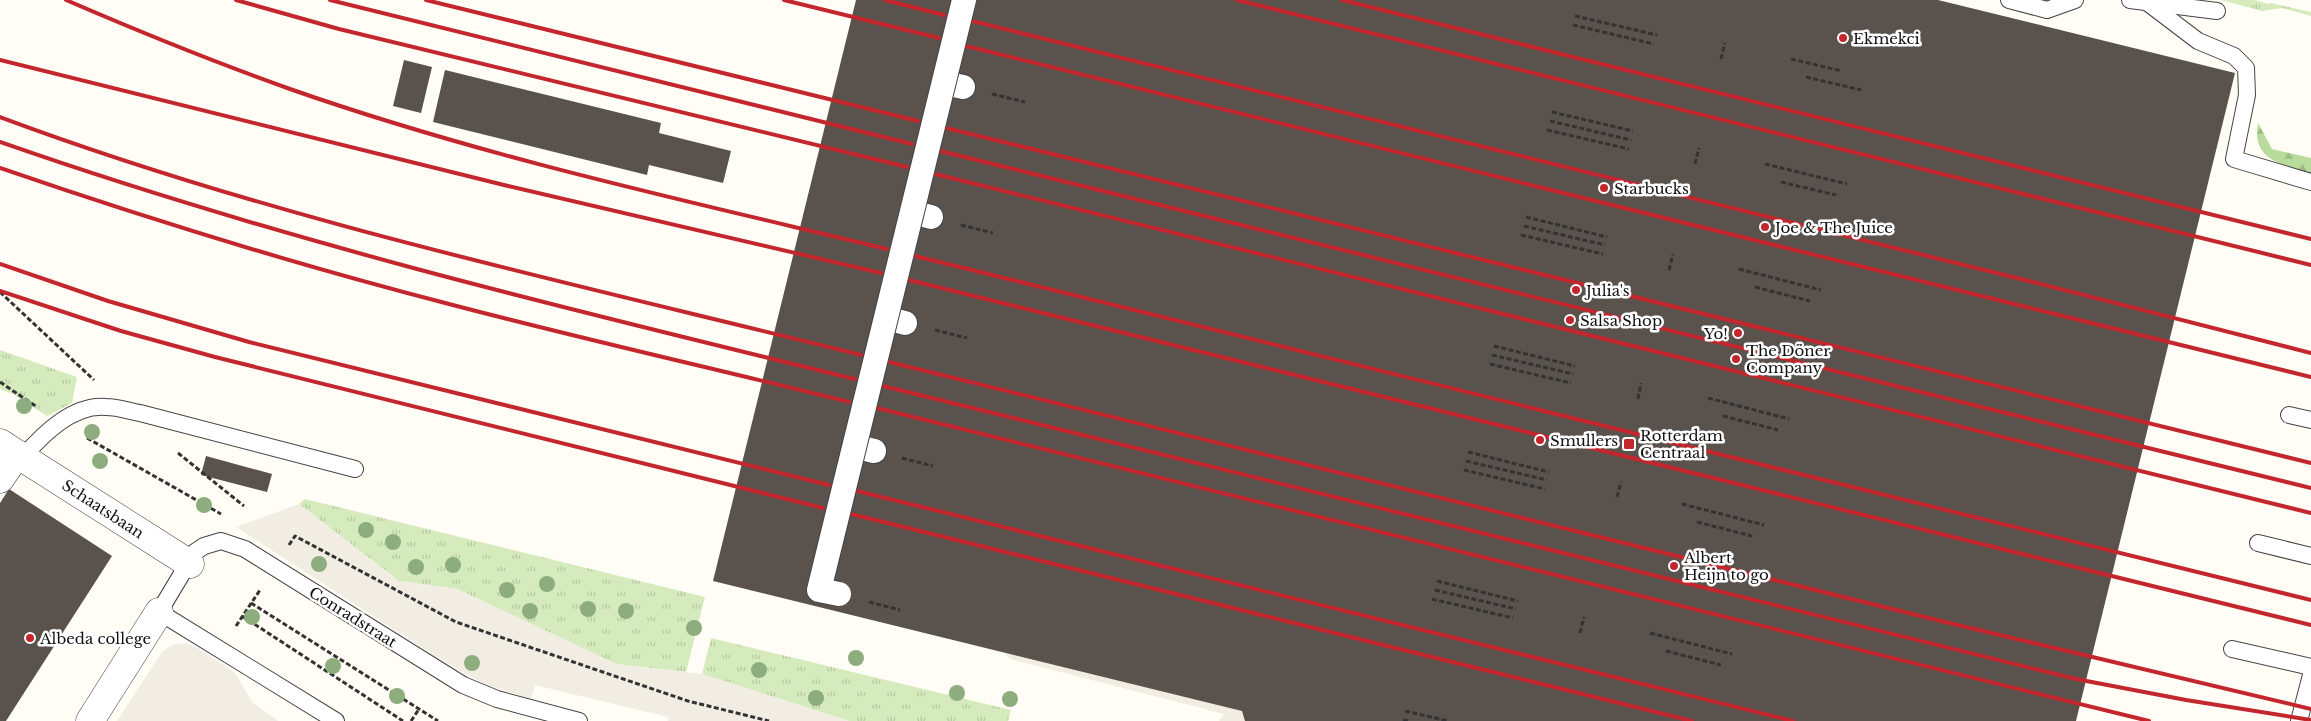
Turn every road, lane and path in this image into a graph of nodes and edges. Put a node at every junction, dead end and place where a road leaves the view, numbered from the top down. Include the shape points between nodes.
1 (964, 0) edge
2 (2009, 0) edge
3 (2075, 0) edge
4 (2130, 0) edge
5 (2148, 3) junction
6 (2217, 11) dead end
7 (1575, 16) dead end
8 (1573, 25) dead end
9 (1657, 34) dead end
10 (1725, 43) dead end
11 (1654, 44) dead end
12 (1791, 58) dead end
13 (1721, 59) dead end
14 (1842, 71) dead end
15 (1806, 77) dead end
16 (1861, 90) dead end
17 (999, 96) dead end
18 (1025, 102) dead end
19 (1552, 112) dead end
20 (1550, 121) dead end
21 (1547, 130) dead end
22 (1633, 131) dead end
23 (1631, 140) dead end
24 (1699, 148) dead end
25 (1629, 149) dead end
26 (1695, 164) dead end
27 (1765, 164) dead end
28 (1781, 182) dead end
29 (2311, 182) edge
30 (1847, 184) dead end
31 (1836, 195) dead end
32 (1526, 218) dead end
33 (967, 226) dead end
34 (1524, 226) dead end
35 (994, 233) dead end
36 (1522, 235) dead end
37 (1607, 236) dead end
38 (1605, 245) dead end
39 (1603, 254) dead end
40 (1673, 254) dead end
41 (1739, 269) dead end
42 (1669, 270) dead end
43 (1755, 287) dead end
44 (1821, 290) dead end
45 (1810, 301) dead end
46 (940, 332) dead end
47 (967, 338) dead end
48 (1494, 346) dead end
49 (1492, 355) dead end
50 (1490, 364) dead end
51 (1575, 366) dead end
52 (1573, 374) dead end
53 (0, 382) edge
54 (1571, 383) dead end
55 (1641, 383) dead end
56 (1708, 398) dead end
57 (1638, 399) dead end
58 (42, 410) dead end
59 (2289, 415) dead end
60 (1723, 416) dead end
61 (1789, 419) dead end
62 (2311, 420) edge
63 (1778, 430) dead end
64 (81, 434) dead end
65 (13, 451) edge
66 (1468, 452) dead end
67 (909, 460) dead end
68 (1466, 461) dead end
69 (933, 466) dead end
70 (355, 469) dead end
71 (1464, 470) dead end
72 (1549, 472) dead end
73 (0, 478) edge
74 (1547, 480) dead end
75 (1621, 482) dead end
76 (1545, 489) dead end
77 (1617, 498) dead end
78 (1682, 504) dead end
79 (225, 516) dead end
80 (1697, 522) dead end
81 (1764, 525) dead end
82 (1752, 536) dead end
83 (2258, 543) dead end
84 (2311, 556) edge
85 (190, 564) junction
86 (274, 568) junction
87 (1437, 581) dead end
88 (1435, 590) dead end
89 (839, 594) dead end
90 (1432, 599) dead end
91 (1518, 600) dead end
92 (251, 603) junction
93 (873, 603) dead end
94 (1516, 609) dead end
95 (900, 610) dead end
96 (159, 612) junction
97 (242, 616) junction
98 (1513, 618) dead end
99 (1584, 618) dead end
100 (1580, 633) dead end
101 (1650, 633) dead end
102 (2232, 649) dead end
103 (220, 650) junction
104 (1666, 651) dead end
105 (1732, 654) dead end
106 (1721, 665) dead end
107 (2311, 667) edge
108 (2311, 674) edge
109 (419, 709) junction
110 (1405, 711) dead end
111 (1403, 720) dead end
112 (90, 721) edge
113 (336, 721) edge
114 (403, 721) edge
115 (411, 721) edge
116 (438, 721) edge
117 (579, 721) edge
118 (769, 721) edge
119 (1409, 721) edge
120 (1448, 721) edge
121 (2299, 721) edge

1 - 89 street, bridge via 954,85 864,449 819,590
2 - 3 lane via 2047,10
4 - 5 lane
5 - 6 lane
5 - 29 lane via 2198,41 2234,56 2246,68 2247,95 2234,160
7 - 9 path
8 - 11 path
10 - 13 path
12 - 14 path
15 - 16 path
17 - 18 path
19 - 22 path
20 - 23 path
21 - 25 path
24 - 26 path
27 - 30 path
28 - 31 path
32 - 37 path
33 - 35 path
34 - 38 path
36 - 39 path
40 - 42 path
41 - 44 path
43 - 45 path
46 - 47 path
48 - 51 path
49 - 52 path
50 - 54 path
53 - 58 path
55 - 57 path
56 - 61 path
59 - 62 lane
60 - 63 path
64 - 79 path
65 - 70 lane via 62,421 91,408 105,406
65 - 73 street
65 - 85 street, Schaatsbaan
66 - 72 path
67 - 69 path
68 - 74 path
71 - 76 path
75 - 77 path
78 - 81 path
80 - 82 path
83 - 84 lane
85 - 86 lane, Conradstraat via 195,552 212,542 221,541 244,549
85 - 96 lane, Conradstraat
86 - 92 path
86 - 117 lane, Conradstraat via 463,685 504,701
86 - 118 path via 295,536 456,622 688,701
87 - 91 path
88 - 94 path
90 - 98 path
92 - 97 path
92 - 109 path
93 - 95 path
96 - 103 lane
96 - 112 street, Conradstraat
97 - 103 path
97 - 114 path
99 - 100 path
101 - 105 path
102 - 107 lane
103 - 113 lane
104 - 106 path
108 - 121 lane
109 - 115 path
109 - 116 path
110 - 120 path
111 - 119 path

